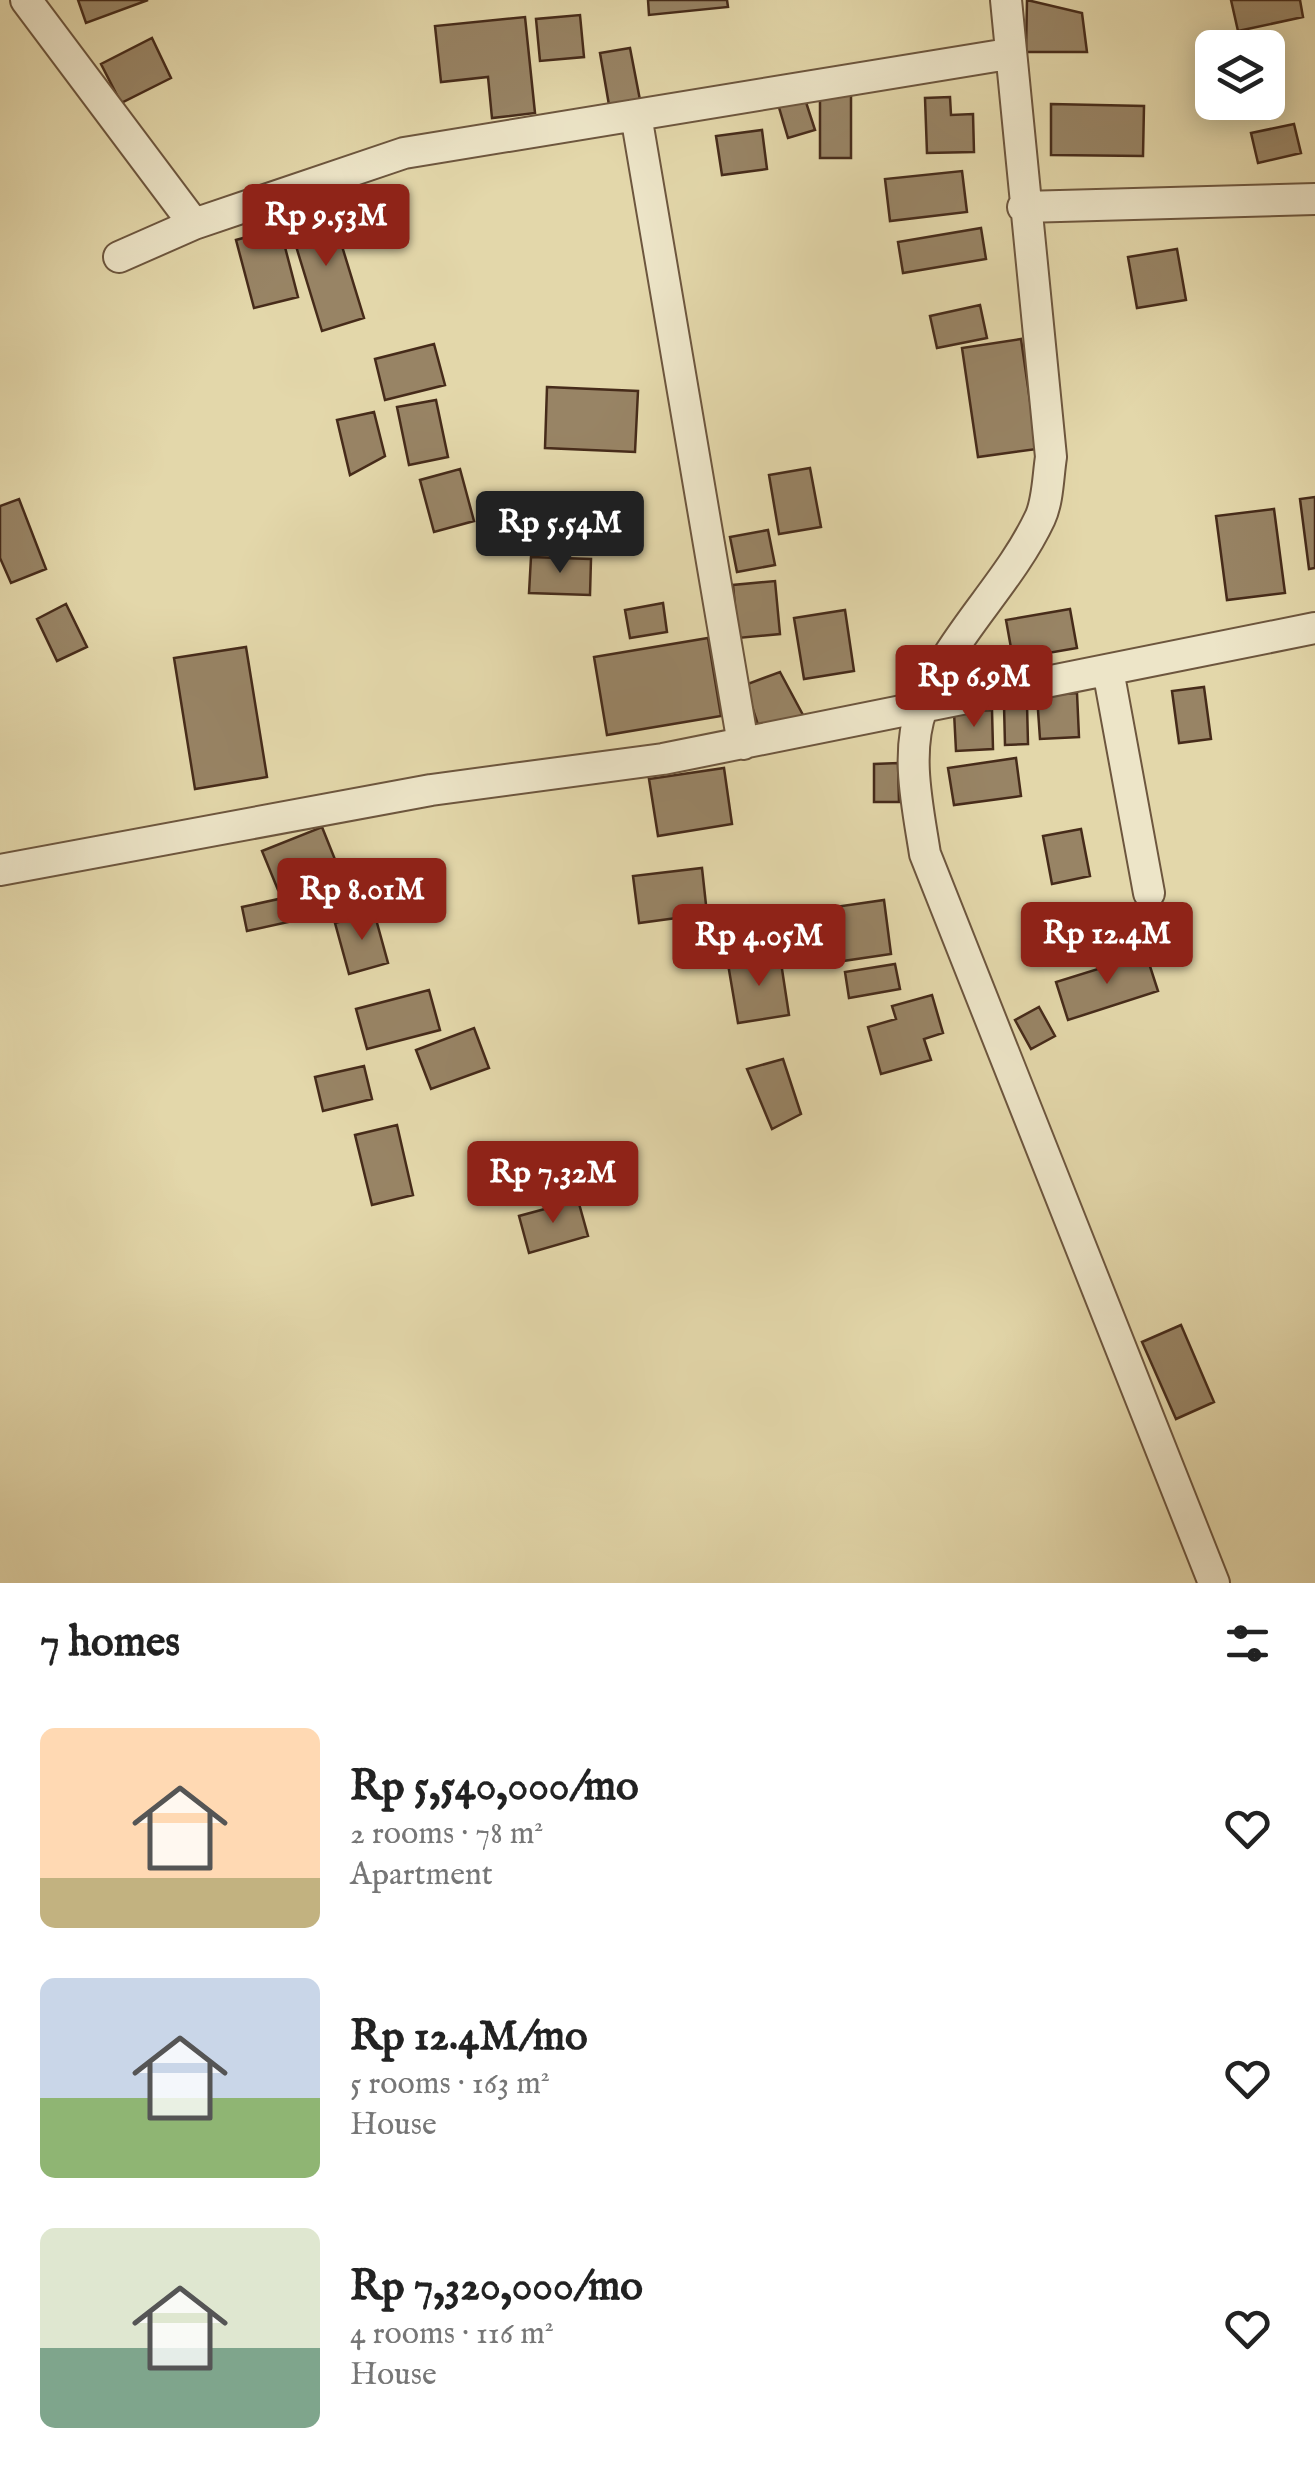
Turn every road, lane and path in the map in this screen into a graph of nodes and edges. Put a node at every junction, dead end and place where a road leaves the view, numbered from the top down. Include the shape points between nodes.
1 (26, 0) edge
2 (1006, 0) edge
3 (1008, 54) junction
4 (636, 115) junction
5 (1315, 198) edge
6 (1023, 208) junction
7 (194, 224) junction
8 (120, 257) dead end
9 (1315, 628) edge
10 (1108, 670) junction
11 (921, 710) junction
12 (743, 744) junction
13 (0, 870) edge
14 (1149, 893) dead end
15 (1214, 1583) edge

1 - 7 street
2 - 3 street
3 - 4 street
3 - 6 street
4 - 7 street via 404,152
4 - 12 street
5 - 6 street
6 - 11 street via 1051,457 1042,514 957,640
7 - 8 street
9 - 10 street
10 - 11 street
10 - 14 street
11 - 12 street
11 - 15 street via 913,775 925,854
12 - 13 street via 431,790

